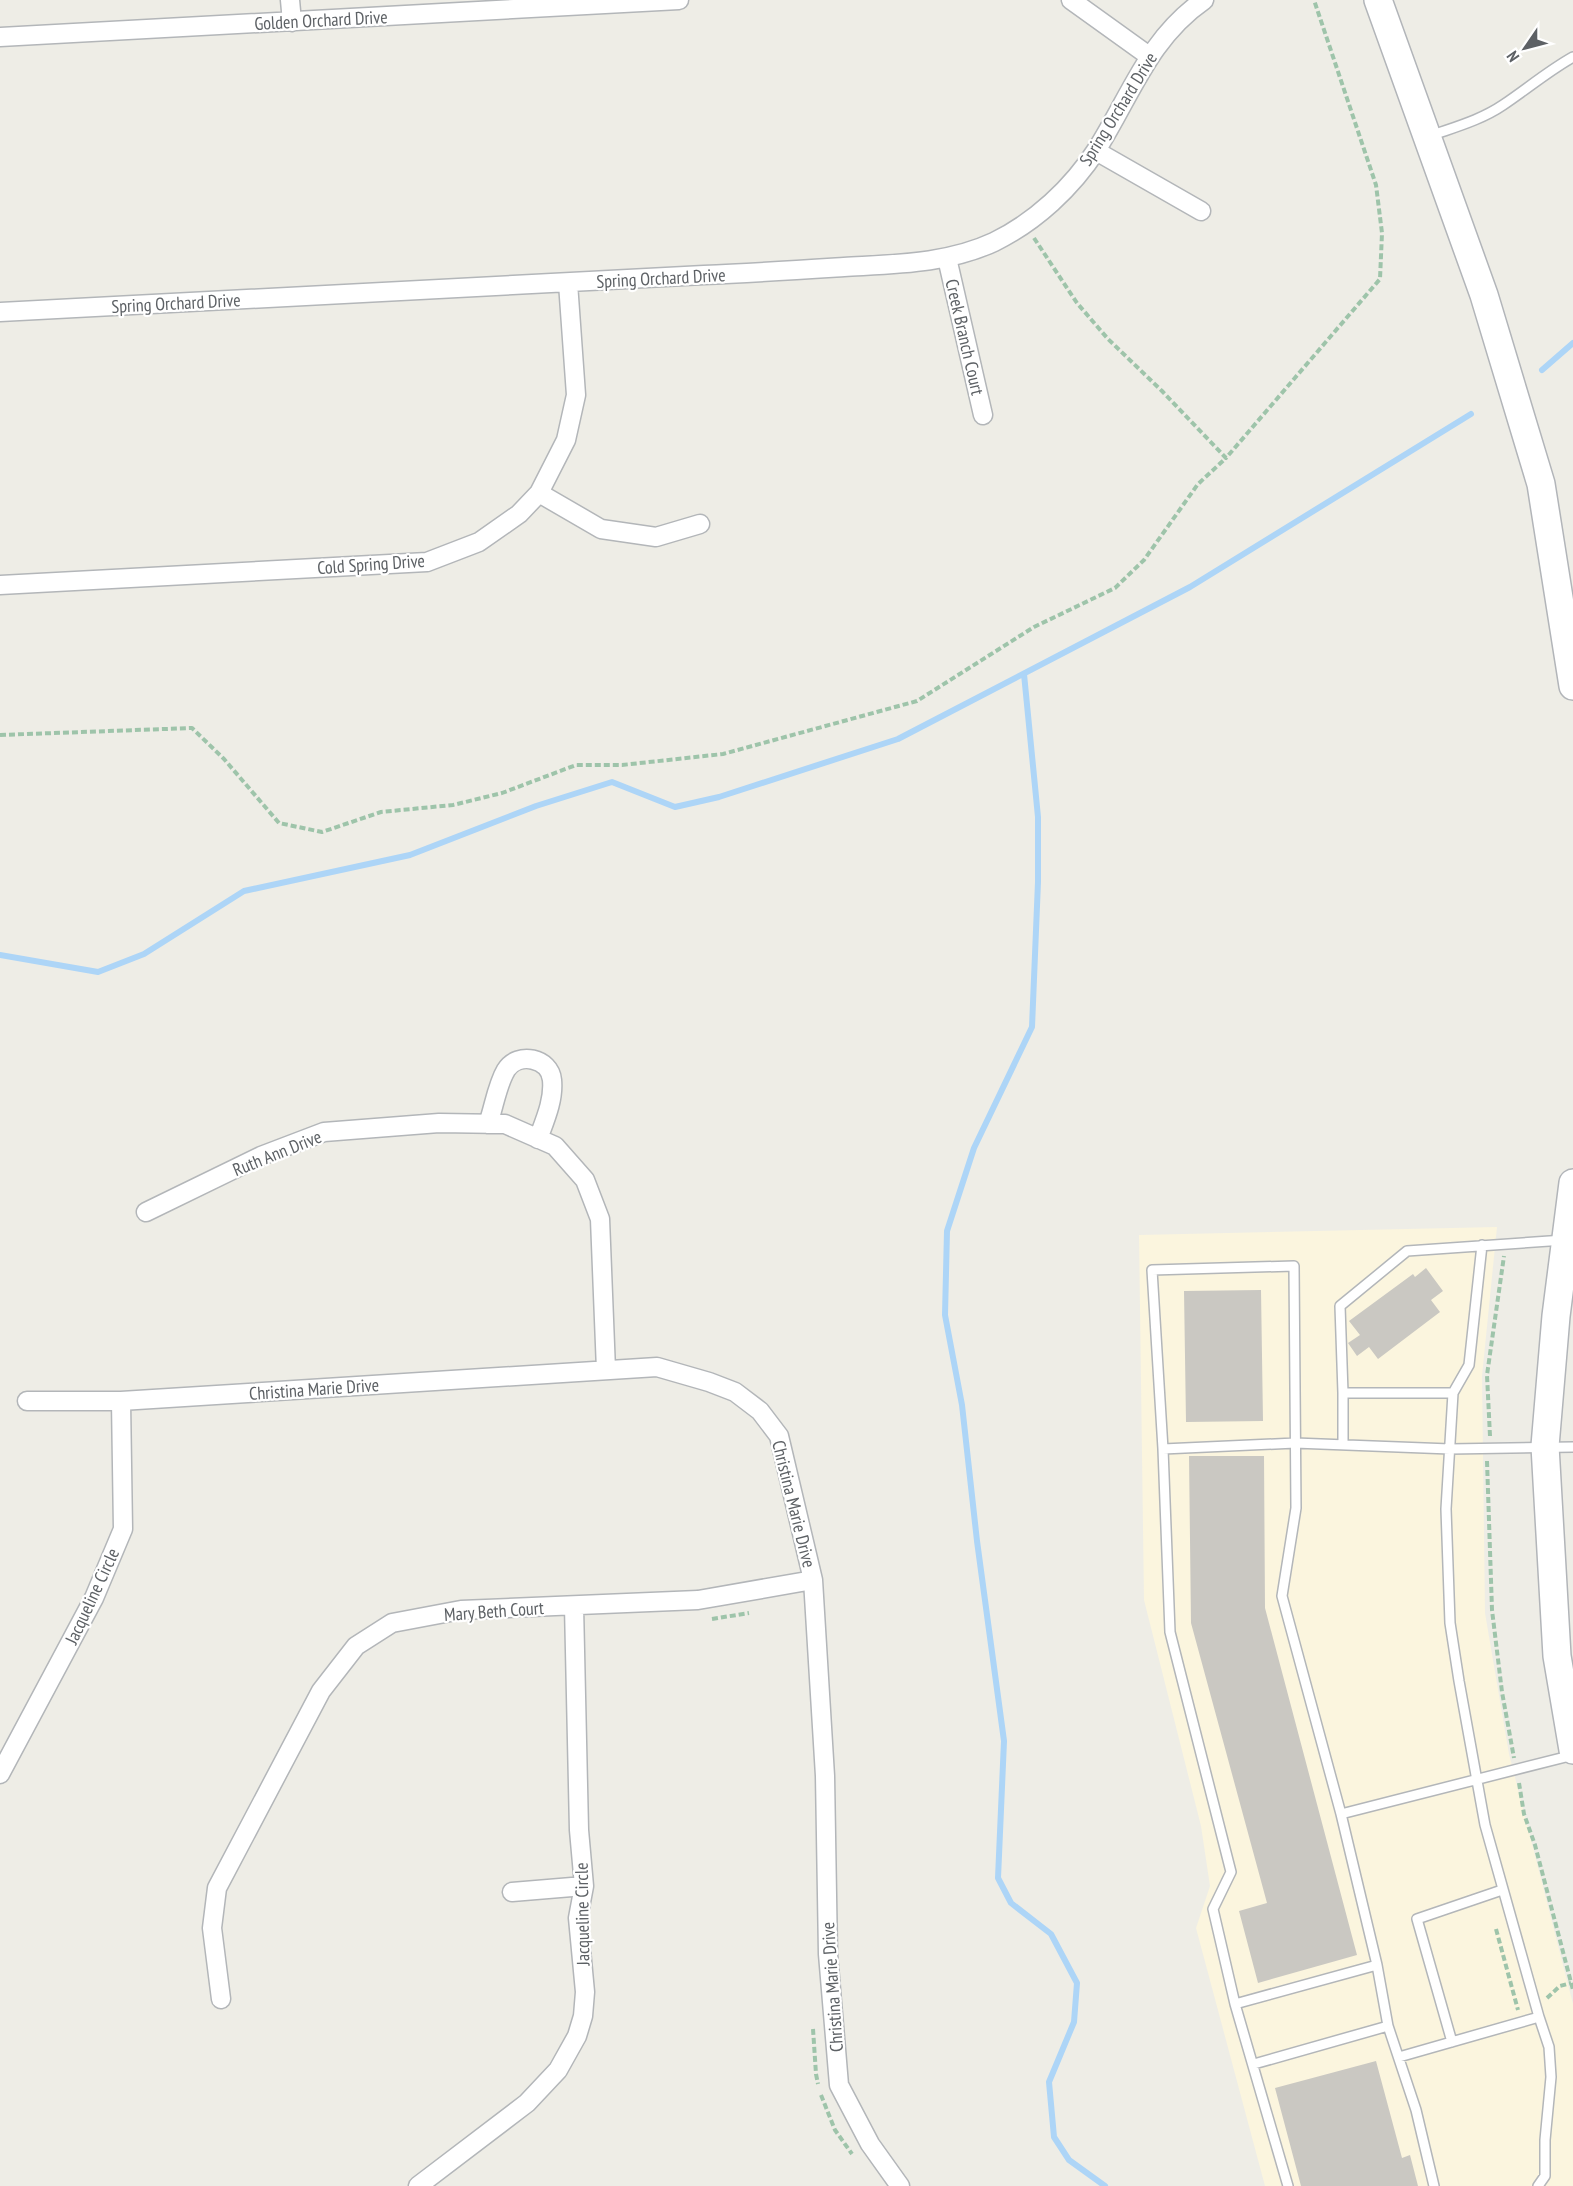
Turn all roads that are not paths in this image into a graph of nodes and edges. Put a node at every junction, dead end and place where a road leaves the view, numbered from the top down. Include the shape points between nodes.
1 (290, 0) edge
2 (679, 0) edge
3 (1071, 0) edge
4 (1204, 0) edge
5 (1378, 0) edge
6 (292, 22) junction
7 (0, 37) edge
8 (1149, 56) junction
9 (1573, 57) edge
10 (1427, 136) junction
11 (1096, 151) junction
12 (1201, 211) dead end
13 (947, 258) junction
14 (568, 283) junction
15 (0, 312) edge
16 (982, 415) dead end
17 (539, 493) junction
18 (700, 524) dead end
19 (0, 585) edge
20 (1573, 686) edge
21 (488, 1124) junction
22 (538, 1139) junction
23 (1573, 1184) edge
24 (146, 1212) dead end
25 (1570, 1240) edge
26 (1482, 1245) junction
27 (606, 1370) junction
28 (1343, 1393) junction
29 (1453, 1393) junction
30 (27, 1401) dead end
31 (121, 1401) junction
32 (1294, 1443) junction
33 (1343, 1445) junction
34 (1545, 1446) junction
35 (1573, 1447) edge
36 (1163, 1449) junction
37 (1450, 1449) junction
38 (813, 1580) junction
39 (574, 1606) junction
40 (1569, 1706) edge
41 (1573, 1750) edge
42 (1573, 1755) edge
43 (0, 1774) edge
44 (1477, 1780) junction
45 (1341, 1814) junction
46 (584, 1886) junction
47 (1502, 1890) junction
48 (512, 1892) dead end
49 (1377, 1965) junction
50 (221, 1999) dead end
51 (1235, 2004) junction
52 (1539, 2017) junction
53 (1388, 2026) junction
54 (1452, 2042) junction
55 (1399, 2057) junction
56 (1254, 2064) junction
57 (418, 2186) edge
58 (900, 2186) edge
59 (1288, 2186) edge
60 (1434, 2186) edge
61 (1538, 2186) edge

1 - 6 street
2 - 6 street, Golden Orchard Drive
3 - 8 street
4 - 8 street, Spring Orchard Drive via 1185,13
5 - 10 main road
6 - 7 street, Golden Orchard Drive
8 - 11 street, Spring Orchard Drive
9 - 10 lane via 1502,106 1474,121
10 - 20 main road via 1484,296 1541,484
11 - 12 street
11 - 13 street, Spring Orchard Drive via 1036,216 993,242
13 - 14 street, Spring Orchard Drive via 891,265
13 - 16 street, Creek Branch Court
14 - 15 street, Spring Orchard Drive
14 - 17 street, Cold Spring Drive via 576,395 566,440
17 - 18 street via 601,529 656,537
17 - 19 street, Cold Spring Drive via 519,514 479,542 427,562
21 - 22 street, Ruth Ann Drive via 505,1124
21 - 22 street via 507,1068 522,1059 536,1060 552,1078 552,1095
21 - 24 street, Ruth Ann Drive via 439,1123 324,1132 261,1156
22 - 27 street, Ruth Ann Drive via 555,1146 585,1180 600,1219
23 - 25 main road
25 - 26 lane
25 - 34 main road via 1556,1316
26 - 28 lane via 1407,1251 1340,1306
26 - 29 lane via 1469,1365
27 - 31 street, Christina Marie Drive
27 - 38 street, Christina Marie Drive via 657,1367 735,1392 760,1411 779,1436
28 - 29 lane
28 - 33 lane
29 - 37 lane
30 - 31 street, Christina Marie Drive
31 - 43 street, Jacqueline Circle via 123,1529 94,1598
32 - 33 lane
32 - 36 lane
32 - 36 lane via 1294,1266 1152,1270
32 - 45 lane via 1296,1508 1282,1596
33 - 37 lane
34 - 35 lane
34 - 37 lane
34 - 40 main road via 1557,1656
36 - 51 lane via 1170,1632 1232,1872 1213,1909
37 - 44 lane via 1446,1509 1450,1623
38 - 39 street, Mary Beth Court via 698,1600
38 - 58 street, Christina Marie Drive via 825,1776 828,1954 839,2085 870,2144
39 - 46 street, Jacqueline Circle
39 - 50 street, Mary Beth Court via 461,1610 392,1623 356,1646 321,1691 218,1888 212,1929
40 - 41 main road
42 - 44 lane
44 - 45 lane
44 - 47 lane
45 - 49 lane
46 - 48 street
46 - 57 street, Jacqueline Circle via 578,1918 585,1992 577,2036 558,2070 526,2103
47 - 52 lane
47 - 54 lane via 1417,1919
49 - 51 lane
49 - 53 lane
51 - 56 lane
52 - 54 lane
52 - 61 lane via 1549,2047 1551,2077 1545,2176
53 - 55 lane
53 - 56 lane
54 - 55 lane
55 - 60 lane
56 - 59 lane

